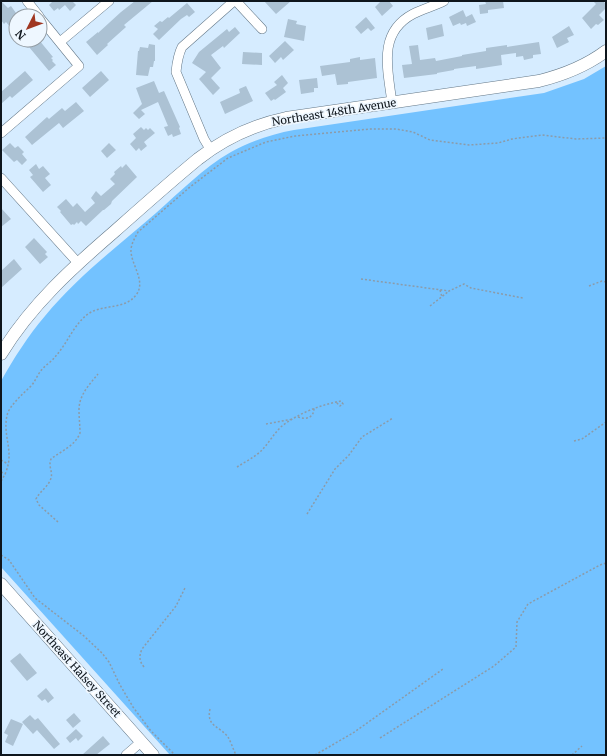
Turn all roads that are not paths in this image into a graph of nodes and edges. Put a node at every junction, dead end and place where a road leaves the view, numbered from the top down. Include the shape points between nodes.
1 (109, 1) edge
2 (235, 1) edge
3 (444, 1) edge
4 (48, 28) edge
5 (262, 29) dead end
6 (60, 42) junction
7 (606, 51) edge
8 (392, 103) junction
9 (1, 133) edge
10 (210, 149) junction
11 (1, 178) edge
12 (78, 263) junction
13 (1, 354) edge
14 (2, 587) edge
15 (141, 742) junction
16 (126, 755) edge
17 (153, 755) edge

1 - 6 street
2 - 5 street
2 - 10 street via 182,47 177,61 176,72
3 - 8 street via 412,14 393,33 387,52
4 - 6 street
6 - 9 street via 79,66
7 - 8 main road, Northeast 148th Avenue via 588,63 539,81
8 - 10 main road, Northeast 148th Avenue via 270,121 242,131
10 - 12 main road, Northeast 148th Avenue
11 - 12 street
12 - 13 main road, Northeast 148th Avenue via 34,308
14 - 15 main road, Northeast Halsey Street
15 - 16 street
15 - 17 main road, Northeast Halsey Street

